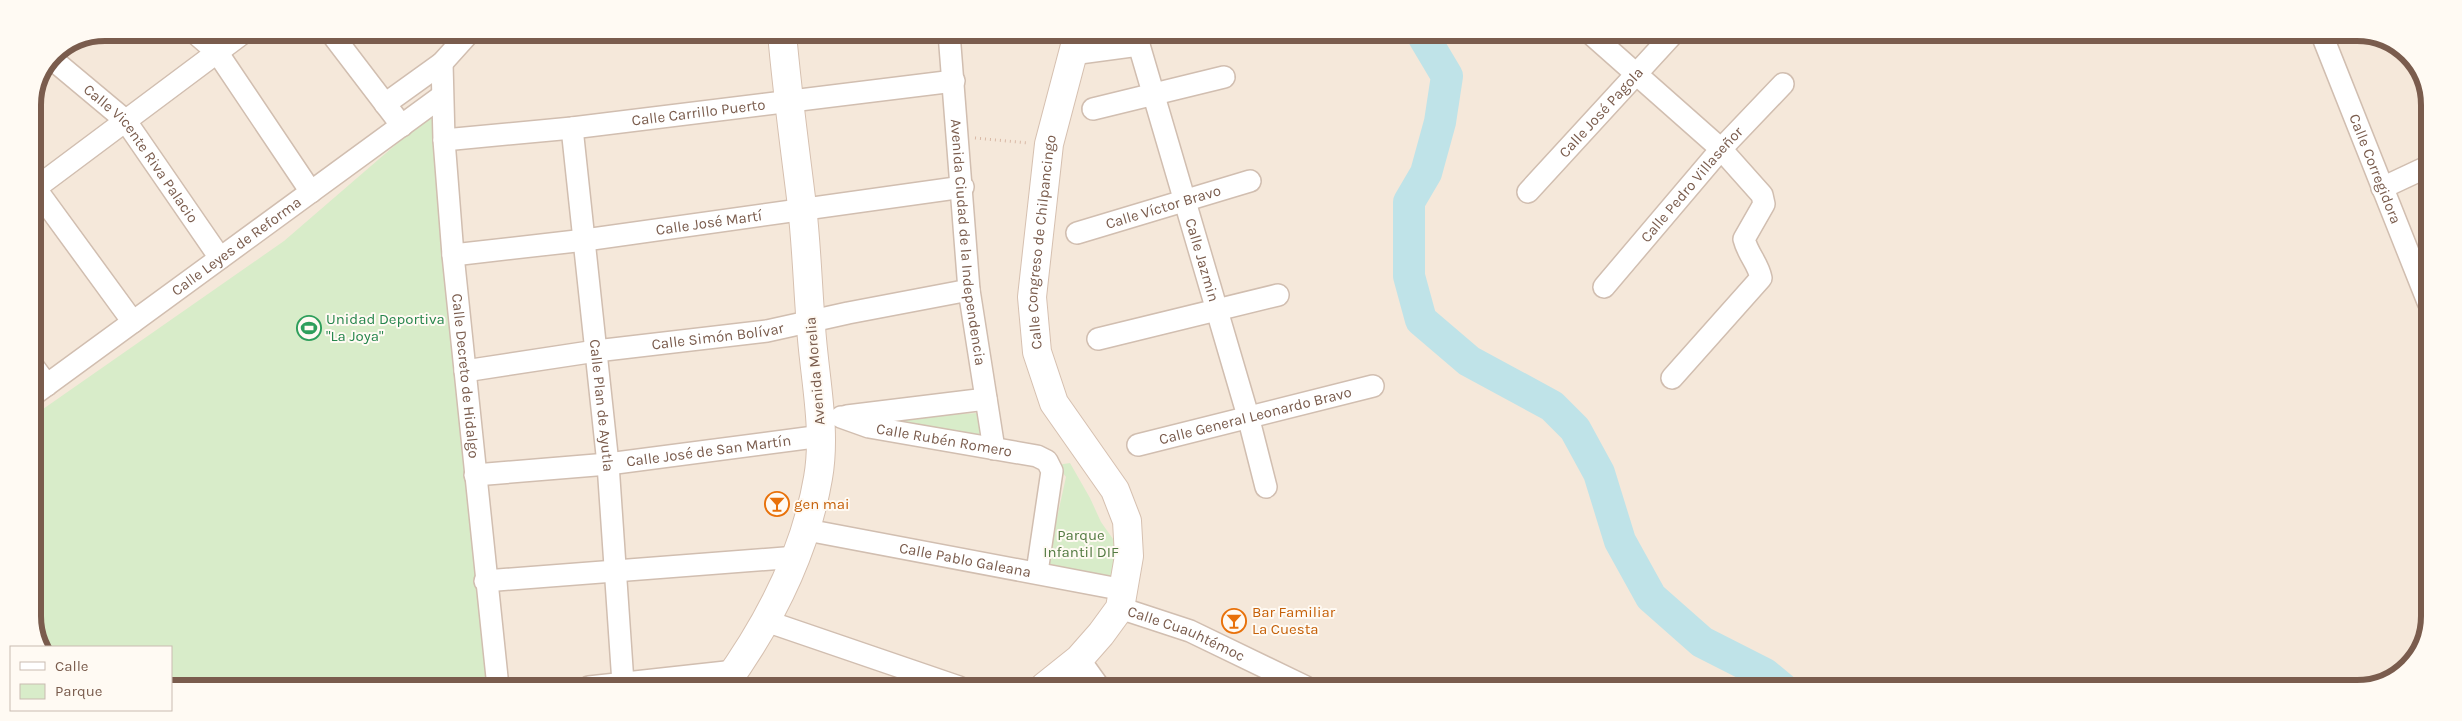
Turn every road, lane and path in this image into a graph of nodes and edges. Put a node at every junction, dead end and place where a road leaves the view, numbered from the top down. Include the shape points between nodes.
1 (204, 41) edge
2 (232, 41) edge
3 (337, 41) edge
4 (462, 41) edge
5 (783, 41) edge
6 (950, 41) edge
7 (1113, 41) edge
8 (1140, 41) edge
9 (1599, 41) edge
10 (1666, 41) edge
11 (2324, 41) edge
12 (1075, 44) edge
13 (217, 52) junction
14 (57, 63) edge
15 (442, 63) junction
16 (1635, 74) junction
17 (1224, 77) dead end
18 (954, 81) junction
19 (1783, 84) dead end
20 (442, 96) junction
21 (1154, 96) junction
22 (788, 100) junction
23 (385, 104) junction
24 (1092, 109) dead end
25 (125, 120) junction
26 (402, 126) junction
27 (572, 128) junction
28 (956, 136) junction
29 (444, 140) junction
30 (1049, 144) junction
31 (1720, 149) junction
32 (2421, 170) edge
33 (1250, 181) dead end
34 (41, 183) edge
35 (963, 187) junction
36 (2382, 188) junction
37 (311, 192) junction
38 (1528, 192) dead end
39 (41, 197) edge
40 (1185, 201) junction
41 (802, 208) junction
42 (1077, 233) dead end
43 (585, 240) junction
44 (453, 255) junction
45 (220, 258) junction
46 (2421, 285) edge
47 (1604, 287) dead end
48 (969, 290) junction
49 (1278, 296) dead end
50 (1217, 311) junction
51 (133, 322) junction
52 (811, 323) junction
53 (1098, 339) dead end
54 (596, 351) junction
55 (465, 371) junction
56 (1672, 378) dead end
57 (1373, 386) dead end
58 (41, 389) edge
59 (986, 399) junction
60 (1248, 416) junction
61 (827, 423) junction
62 (1138, 444) dead end
63 (994, 449) junction
64 (608, 464) junction
65 (476, 474) junction
66 (1266, 487) dead end
67 (807, 530) junction
68 (797, 557) junction
69 (615, 572) junction
70 (1037, 572) junction
71 (485, 581) junction
72 (1122, 599) junction
73 (766, 621) junction
74 (1079, 659) junction
75 (729, 679) edge
76 (497, 680) edge
77 (623, 680) edge
78 (702, 680) edge
79 (939, 680) edge
80 (1053, 680) edge
81 (1094, 680) edge
82 (1292, 680) edge

1 - 13 street
2 - 13 street
3 - 23 street
4 - 15 street
5 - 22 street, Avenida Morelia
6 - 18 street, Avenida Ciudad de la Independencia
7 - 12 street
8 - 21 street, Calle Jazmin
9 - 16 street
10 - 16 street, Calle José Pagola
11 - 36 street, Calle Corregidora
12 - 30 street, Calle Congreso de Chilpancingo
13 - 25 street
13 - 37 street
14 - 25 street, Calle Vicente Riva Palacio
15 - 20 street, Calle Decreto de Hidalgo
15 - 23 street
16 - 31 street
16 - 38 street, Calle José Pagola
17 - 21 street
18 - 22 street, Calle Carrillo Puerto
18 - 28 street, Avenida Ciudad de la Independencia
19 - 31 street, Calle Pedro Villaseñor
20 - 26 street, Calle Leyes de Reforma
20 - 29 street, Calle Decreto de Hidalgo
21 - 24 street
21 - 40 street, Calle Jazmin
22 - 27 street, Calle Carrillo Puerto
22 - 41 street, Avenida Morelia
23 - 26 street
25 - 34 street
25 - 45 street, Calle Vicente Riva Palacio
26 - 37 street, Calle Leyes de Reforma
27 - 29 street, Calle Carrillo Puerto
27 - 43 street, Calle Plan de Ayutla
28 - 30 path
28 - 35 street, Avenida Ciudad de la Independencia
29 - 44 street, Calle Decreto de Hidalgo
30 - 72 street, Calle Congreso de Chilpancingo via 1032,297 1037,352 1054,403 1115,490 1128,521 1129,556
31 - 47 street, Calle Pedro Villaseñor
31 - 56 street via 1762,196 1764,204 1744,239 1748,254 1759,267 1761,278
32 - 36 street
33 - 40 street, Calle Víctor Bravo
35 - 41 street, Calle José Martí
35 - 48 street, Avenida Ciudad de la Independencia
36 - 46 street, Calle Corregidora
37 - 45 street, Calle Leyes de Reforma
39 - 51 street
40 - 42 street, Calle Víctor Bravo
40 - 50 street, Calle Jazmin
41 - 43 street, Calle José Martí
41 - 52 street, Avenida Morelia
43 - 44 street, Calle José Martí
43 - 54 street, Calle Plan de Ayutla
44 - 55 street, Calle Decreto de Hidalgo
45 - 51 street, Calle Leyes de Reforma
48 - 52 street, Calle Simón Bolívar via 848,312
48 - 59 street, Avenida Ciudad de la Independencia
49 - 50 street
50 - 53 street
50 - 60 street, Calle Jazmin
51 - 58 street, Calle Leyes de Reforma
52 - 54 street, Calle Simón Bolívar
52 - 61 street, Avenida Morelia
54 - 55 street, Calle Simón Bolívar
54 - 64 street, Calle Plan de Ayutla
55 - 65 street, Calle Decreto de Hidalgo
57 - 60 street, Calle General Leonardo Bravo
59 - 61 street, Calle José de San Martín
59 - 63 street, Avenida Ciudad de la Independencia
60 - 62 street, Calle General Leonardo Bravo
60 - 66 street, Calle Jazmin
61 - 63 street, Calle Rubén Romero via 869,426
61 - 64 street, Calle José de San Martín
61 - 67 street, Avenida Morelia
63 - 70 street, Calle Rubén Romero via 1037,456 1047,461 1052,471
64 - 65 street, Calle José de San Martín
64 - 69 street, Calle Plan de Ayutla
65 - 71 street, Calle Decreto de Hidalgo
67 - 68 street, Avenida Morelia
67 - 70 street, Calle Pablo Galeana
68 - 69 street
68 - 73 street, Avenida Morelia
69 - 71 street
69 - 77 street, Calle Plan de Ayutla
70 - 72 street, Calle Pablo Galeana
71 - 76 street, Calle Decreto de Hidalgo
72 - 74 street via 1101,634
72 - 82 street, Calle Cuauhtémoc
73 - 75 street, Avenida Morelia
73 - 79 street
74 - 80 street
74 - 81 street
75 - 78 street

